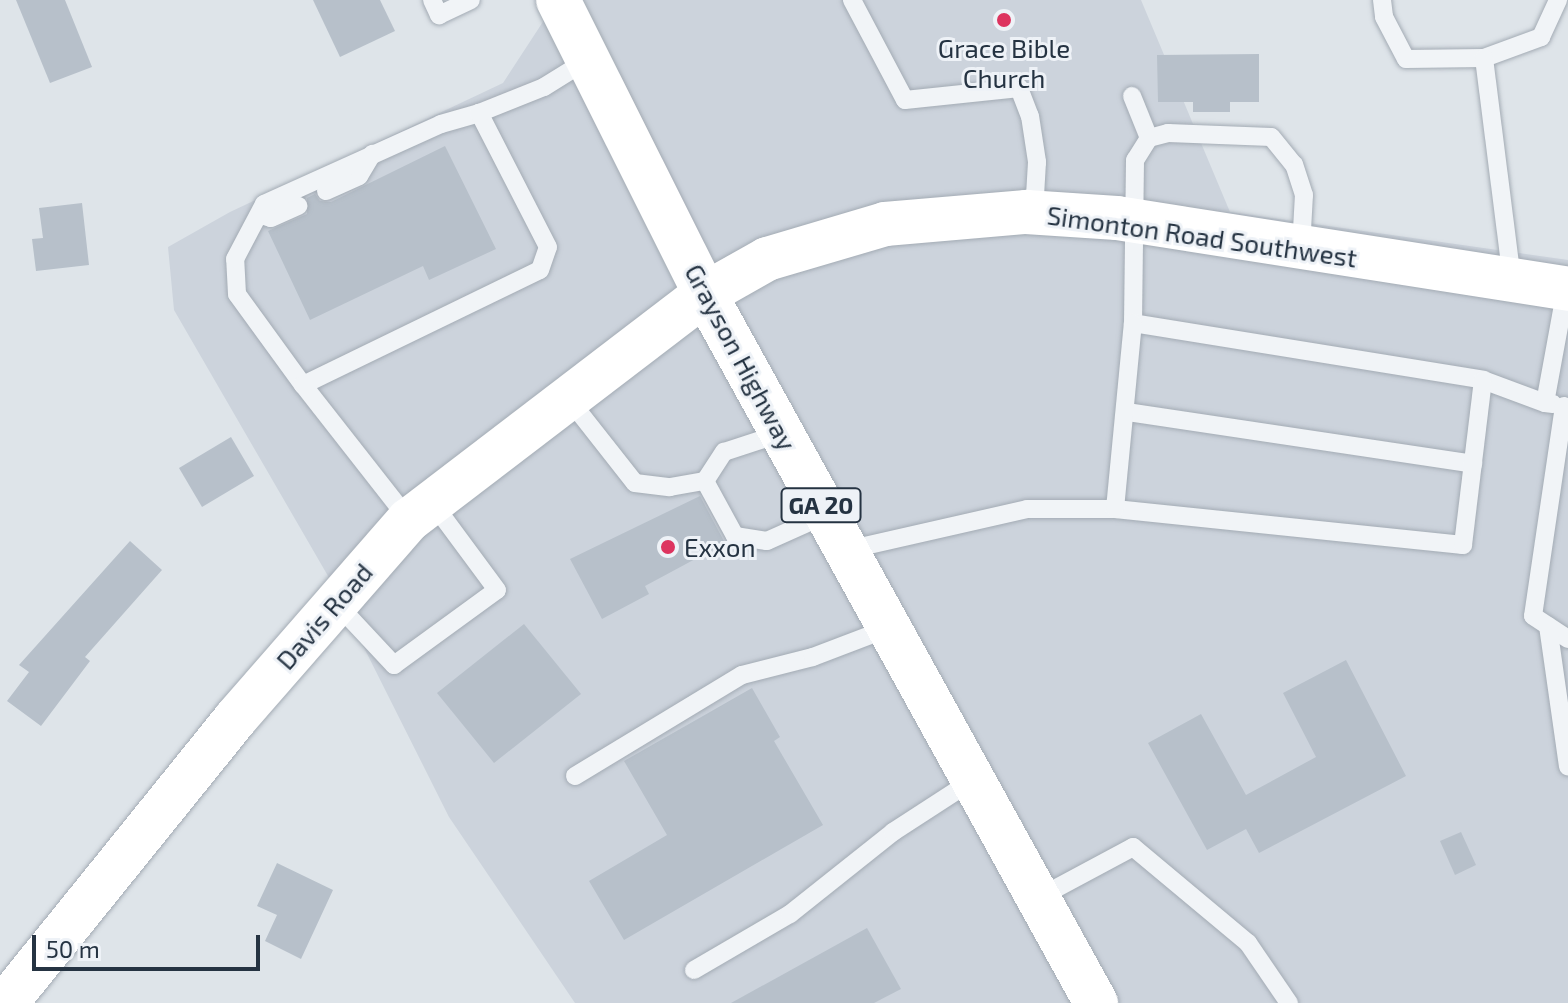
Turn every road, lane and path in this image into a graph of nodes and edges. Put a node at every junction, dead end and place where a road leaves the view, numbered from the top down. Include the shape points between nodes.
1 (432, 0) edge
2 (471, 0) edge
3 (558, 0) edge
4 (852, 0) edge
5 (1382, 0) edge
6 (1558, 0) edge
7 (1484, 58) junction
8 (586, 61) junction
9 (1132, 96) dead end
10 (479, 113) junction
11 (1149, 138) junction
12 (372, 154) junction
13 (326, 191) dead end
14 (298, 206) dead end
15 (1034, 212) junction
16 (261, 215) junction
17 (1133, 221) junction
18 (1301, 248) junction
19 (1512, 281) junction
20 (1567, 289) edge
21 (705, 294) junction
22 (1133, 323) junction
23 (1483, 380) junction
24 (303, 385) junction
25 (568, 398) junction
26 (1545, 403) junction
27 (1566, 406) edge
28 (1127, 412) junction
29 (782, 433) junction
30 (1473, 464) junction
31 (705, 481) junction
32 (1115, 509) junction
33 (421, 511) junction
34 (837, 532) junction
35 (334, 601) junction
36 (1548, 626) junction
37 (889, 628) junction
38 (1568, 639) edge
39 (1568, 767) edge
40 (575, 776) dead end
41 (973, 780) junction
42 (1038, 898) junction
43 (694, 970) dead end
44 (6, 1003) edge
45 (1096, 1003) edge
46 (1289, 1003) edge

1 - 2 lane via 439,15
3 - 8 street, Grayson Highway / GA 20
4 - 15 lane via 905,100 1019,88 1030,116 1037,162
5 - 7 lane via 1384,17 1406,59
6 - 7 lane via 1541,37
7 - 19 lane
8 - 10 lane via 544,87
8 - 21 street, Grayson Highway / GA 20
9 - 11 lane
10 - 12 lane
10 - 24 lane via 548,247 540,270
11 - 17 lane via 1135,160
11 - 18 lane via 1168,133 1271,137 1294,165 1304,195
12 - 13 lane via 359,176
12 - 16 lane via 264,204
14 - 16 lane via 271,218
15 - 17 street, Simonton Road Southwest
15 - 21 street, Simonton Road Southwest via 926,217 846,233 767,259
16 - 24 lane via 235,259 237,294
17 - 18 street, Simonton Road Southwest
17 - 22 lane
18 - 19 street, Simonton Road Southwest
19 - 20 street, Simonton Road Southwest
20 - 26 lane
21 - 25 street, Davis Road
21 - 29 street, Grayson Highway / GA 20
22 - 23 lane
22 - 28 lane
23 - 26 lane
23 - 30 lane
24 - 33 lane
25 - 31 lane via 635,483 670,487
25 - 33 street, Davis Road
26 - 27 lane
27 - 36 lane via 1533,616
28 - 30 lane
28 - 32 lane
29 - 31 lane via 724,452
29 - 34 street, Grayson Highway / GA 20
30 - 32 lane via 1463,545
31 - 34 lane via 735,536 767,541
32 - 34 lane via 1027,509
33 - 35 street, Davis Road
33 - 35 lane via 497,590 394,665
34 - 37 street, Grayson Highway / GA 20
35 - 44 street, Davis Road
36 - 38 lane
36 - 39 lane
37 - 40 lane via 813,657 742,675
37 - 41 street, Grayson Highway / GA 20
41 - 42 street, Grayson Highway / GA 20
41 - 43 lane via 893,832 790,914
42 - 45 street, Grayson Highway / GA 20
42 - 46 lane via 1133,847 1248,943

